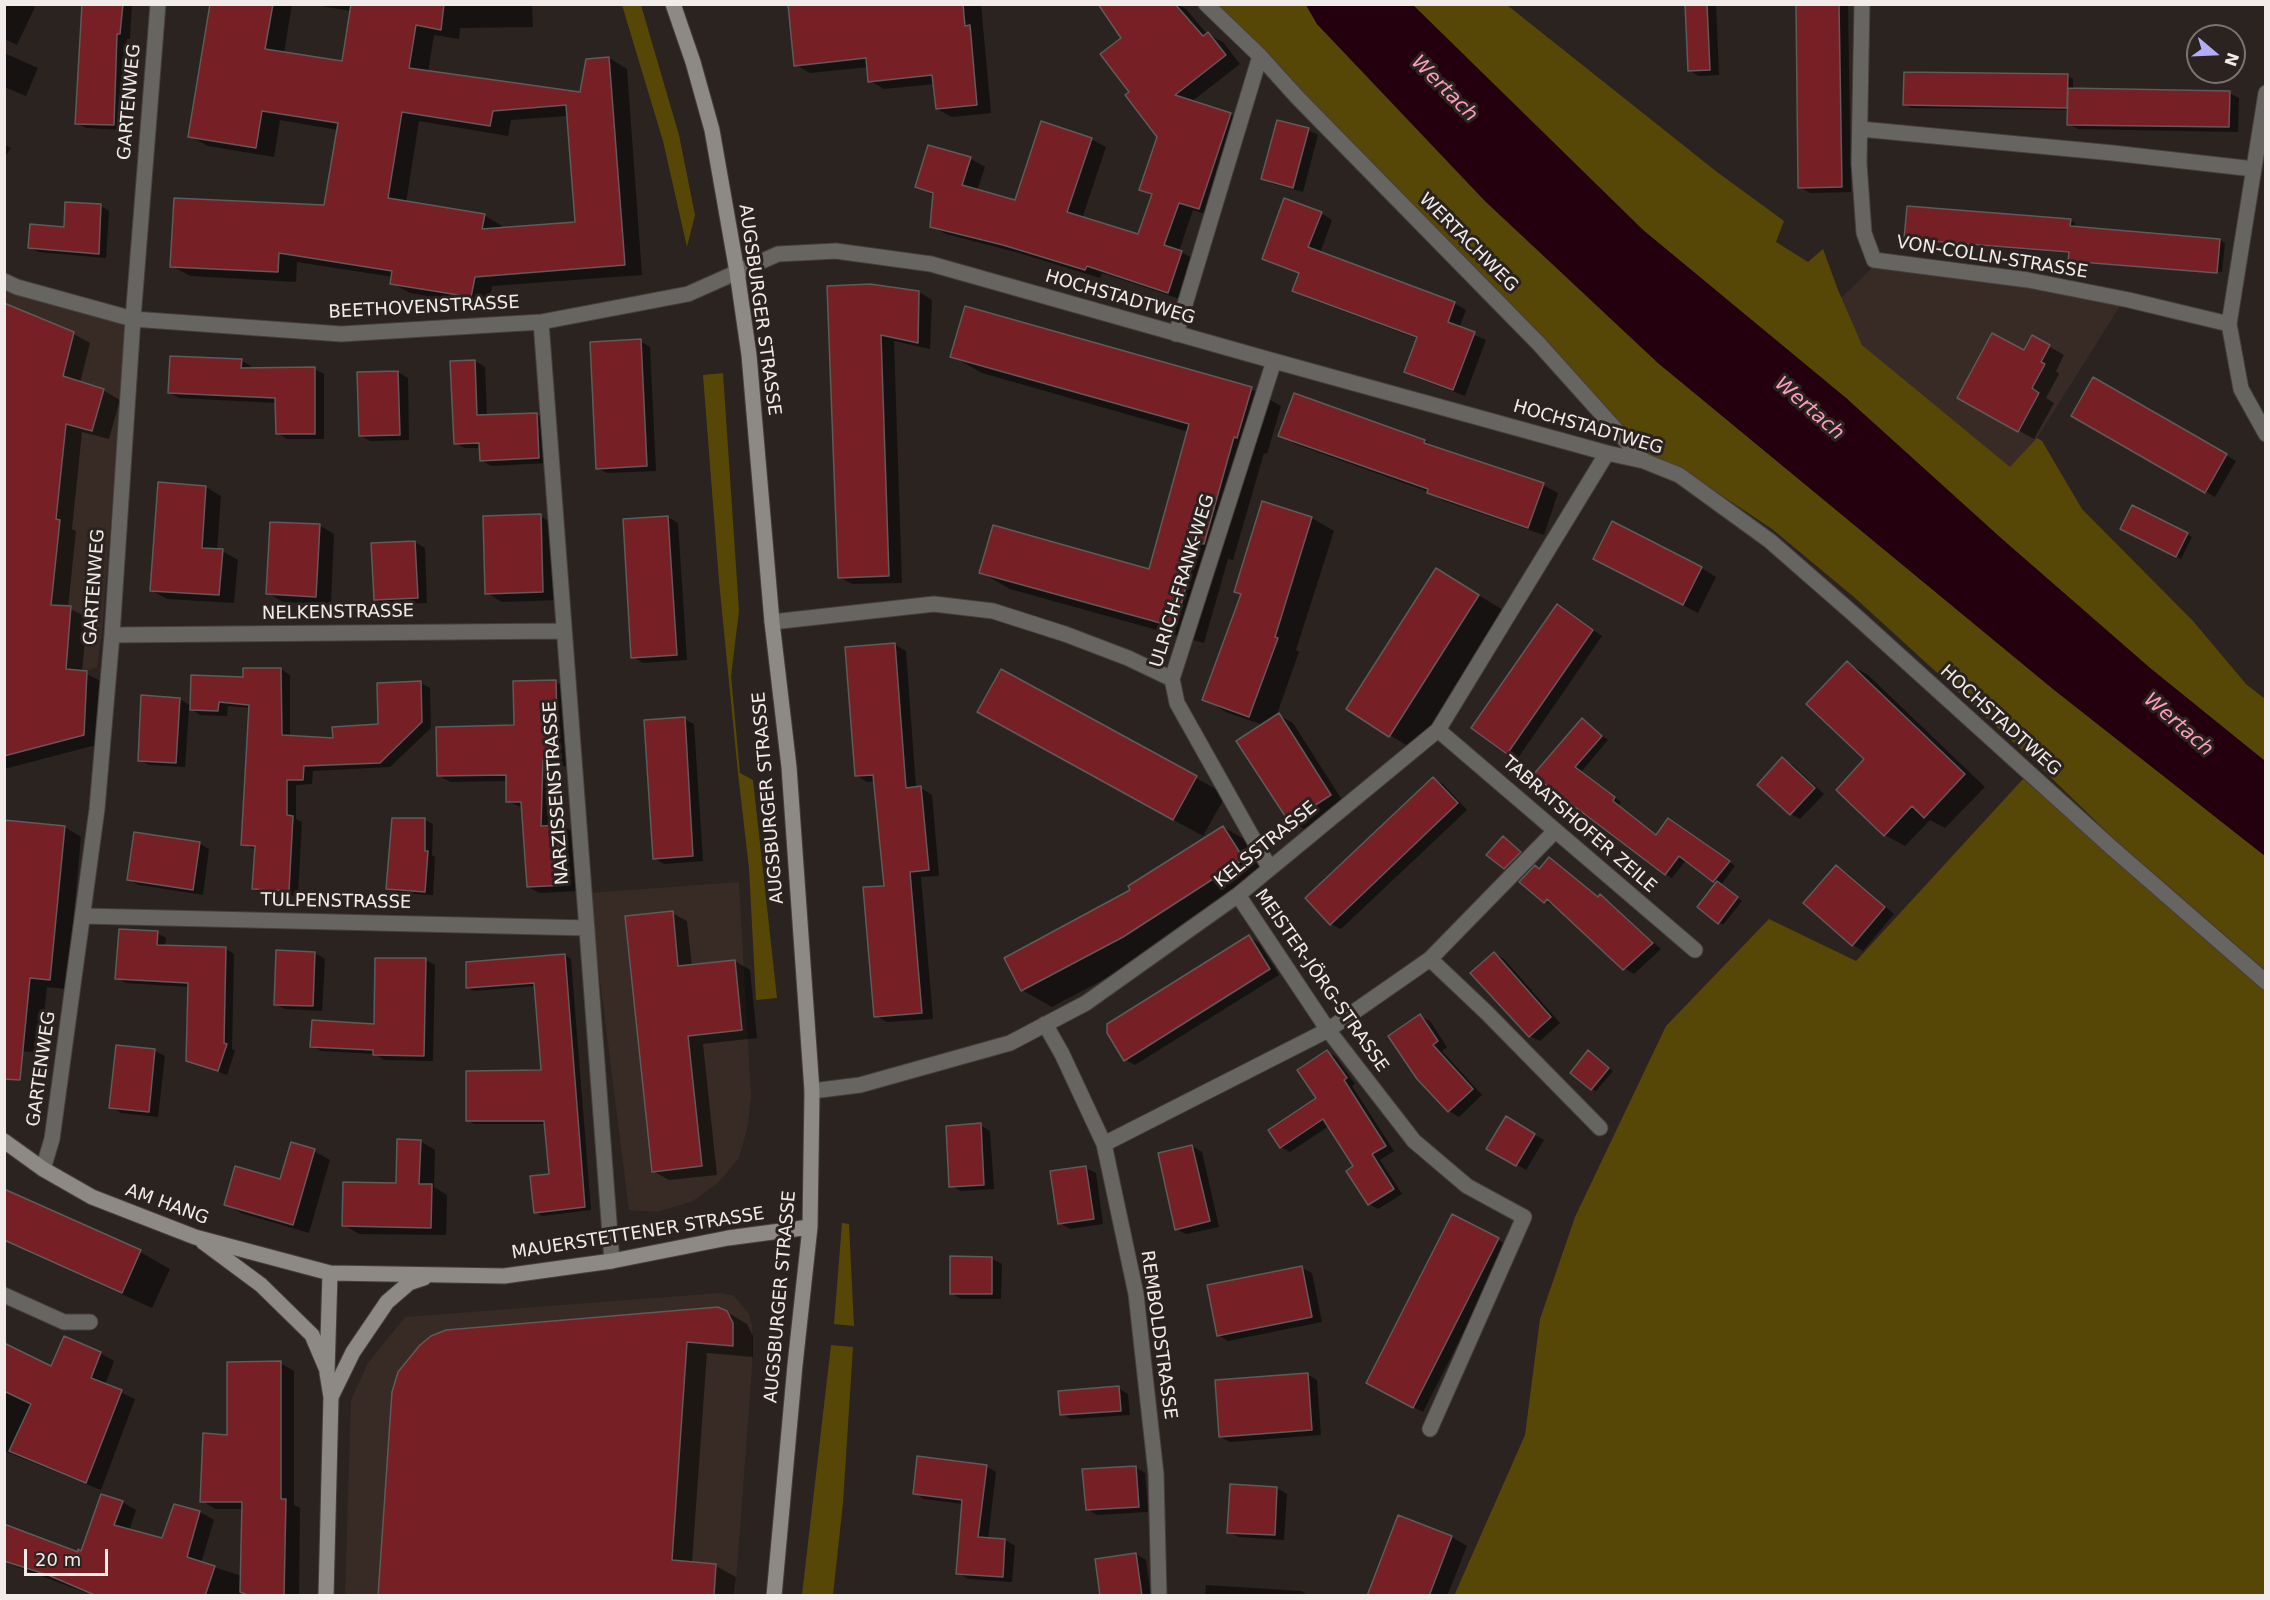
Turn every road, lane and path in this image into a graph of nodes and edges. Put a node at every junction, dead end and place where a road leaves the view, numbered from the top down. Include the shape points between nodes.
1 (158, 4) edge
2 (673, 4) edge
3 (1206, 4) edge
4 (1862, 4) edge
5 (1260, 56) junction
6 (2265, 93) edge
7 (1860, 129) junction
8 (2254, 170) junction
9 (737, 272) junction
10 (4, 281) edge
11 (133, 319) junction
12 (541, 322) junction
13 (2229, 324) junction
14 (1176, 334) junction
15 (1274, 361) junction
16 (2265, 434) edge
17 (1607, 453) junction
18 (1644, 461) junction
19 (772, 622) junction
20 (564, 631) junction
21 (112, 634) junction
22 (1172, 679) junction
23 (1438, 730) junction
24 (1555, 831) junction
25 (1269, 867) junction
26 (1238, 894) junction
27 (83, 916) junction
28 (587, 928) junction
29 (1695, 950) dead end
30 (1430, 958) junction
31 (2265, 982) edge
32 (1045, 1024) junction
33 (1328, 1030) junction
34 (812, 1091) junction
35 (1600, 1128) dead end
36 (4, 1141) edge
37 (1104, 1144) junction
38 (43, 1169) junction
39 (810, 1227) junction
40 (195, 1237) junction
41 (612, 1261) junction
42 (330, 1273) junction
43 (436, 1274) junction
44 (4, 1295) edge
45 (90, 1322) dead end
46 (327, 1373) junction
47 (331, 1397) junction
48 (1430, 1429) dead end
49 (326, 1596) edge
50 (774, 1596) edge
51 (1160, 1596) edge

1 - 11 street, GARTENWEG
2 - 9 main road, AUGSBURGER STRASSE via 712,130
3 - 5 street, WERTACHWEG
4 - 7 street, VON-COLLN-STRASSE
5 - 14 street
5 - 18 street, WERTACHWEG via 1539,344
6 - 8 street
7 - 8 street
7 - 13 street, VON-COLLN-STRASSE via 1864,233 1874,260 2028,280
8 - 13 street
9 - 12 street, BEETHOVENSTRASSE via 688,294
9 - 14 street, HOCHSTADTWEG via 778,254 836,251 932,264
9 - 19 main road, AUGSBURGER STRASSE via 749,355
10 - 11 street, BEETHOVENSTRASSE
11 - 12 street, BEETHOVENSTRASSE via 341,334
11 - 21 street, GARTENWEG
12 - 20 street, NARZISSENSTRASSE
13 - 16 street via 2241,389
14 - 15 street, HOCHSTADTWEG
15 - 17 street, HOCHSTADTWEG
15 - 22 street, ULRICH-FRANK-WEG
17 - 18 street, HOCHSTADTWEG
17 - 23 street, KELSSTRASSE
18 - 31 street, HOCHSTADTWEG via 1679,475 1770,541
19 - 22 street via 934,604 993,611 1065,634
19 - 34 main road, AUGSBURGER STRASSE via 789,767
20 - 21 street, NELKENSTRASSE
20 - 28 street, NARZISSENSTRASSE
21 - 27 street, GARTENWEG
22 - 25 street, ULRICH-FRANK-WEG via 1178,704
23 - 24 street, TABRATSHOFER ZEILE
23 - 25 street, KELSSTRASSE
24 - 29 street, TABRATSHOFER ZEILE
24 - 30 street
25 - 26 street, KELSSTRASSE
26 - 32 street, KELSSTRASSE via 1086,1003
26 - 33 street, MEISTER-JÖRG-STRASSE
27 - 28 street, TULPENSTRASSE
27 - 38 street, GARTENWEG via 52,1139
28 - 41 street, NARZISSENSTRASSE
30 - 33 street
30 - 35 street
32 - 34 street, KELSSTRASSE via 1010,1043 860,1085
32 - 37 street, REMBOLDSTRASSE
33 - 37 street
33 - 48 street, MEISTER-JÖRG-STRASSE via 1414,1141 1467,1186 1524,1217
34 - 39 main road, AUGSBURGER STRASSE
36 - 38 main road, AM HANG
37 - 51 street, REMBOLDSTRASSE via 1136,1294 1156,1474
38 - 40 main road, AM HANG via 92,1197
39 - 41 main road, MAUERSTETTENER STRASSE via 728,1238
39 - 50 main road, AUGSBURGER STRASSE
40 - 42 main road, AM HANG
40 - 46 main road, MAUERSTETTENER STRASSE via 261,1285 312,1335
41 - 43 main road, MAUERSTETTENER STRASSE via 504,1276
42 - 43 main road, MAUERSTETTENER STRASSE
42 - 46 main road, MAUERSTETTENER STRASSE
43 - 47 main road, MAUERSTETTENER STRASSE via 409,1283 387,1302 353,1352
44 - 45 street via 64,1322
46 - 47 main road, MAUERSTETTENER STRASSE
47 - 49 main road, MAUERSTETTENER STRASSE

